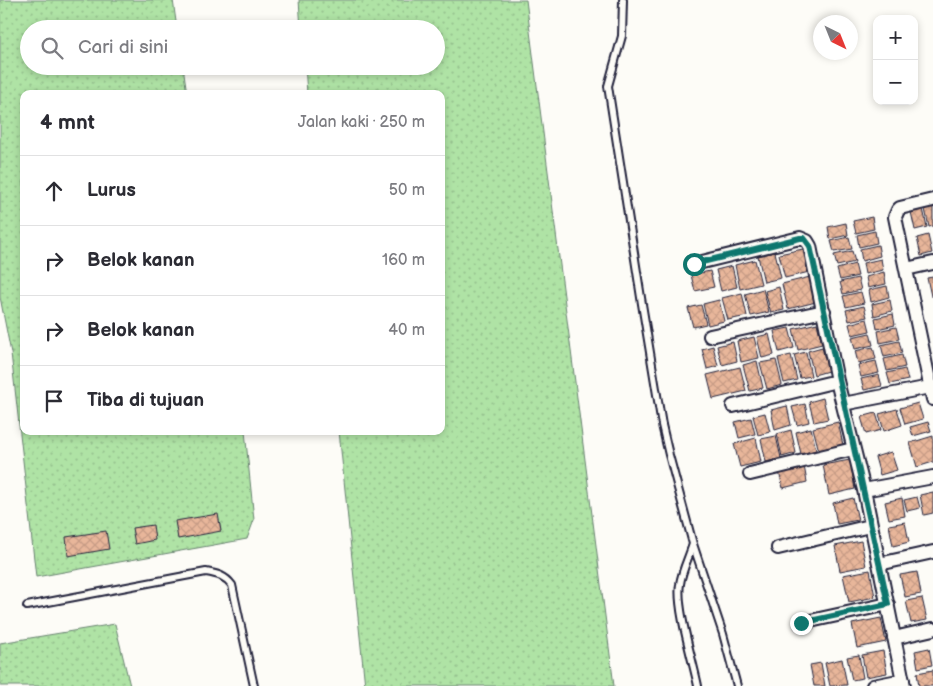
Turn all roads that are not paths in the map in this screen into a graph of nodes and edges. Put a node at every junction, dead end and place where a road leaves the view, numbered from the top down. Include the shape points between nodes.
1 (623, 0) edge
2 (933, 200) edge
3 (933, 263) edge
4 (694, 264) dead end
5 (906, 269) junction
6 (824, 311) junction
7 (710, 336) dead end
8 (927, 339) edge
9 (838, 381) junction
10 (932, 393) edge
11 (844, 404) junction
12 (733, 406) dead end
13 (853, 449) junction
14 (750, 474) dead end
15 (933, 477) edge
16 (864, 490) junction
17 (870, 526) junction
18 (693, 544) junction
19 (778, 548) dead end
20 (933, 552) edge
21 (879, 564) junction
22 (888, 604) junction
23 (27, 606) dead end
24 (801, 623) dead end
25 (933, 629) edge
26 (894, 638) junction
27 (903, 683) edge
28 (254, 686) edge
29 (698, 686) edge
30 (737, 686) edge
31 (873, 686) edge

1 - 18 lane via 622,36 608,92 662,425
2 - 5 street via 907,206 896,213
3 - 5 street
4 - 6 street via 804,238 810,246
5 - 8 street
6 - 7 street
6 - 9 street
8 - 10 street
9 - 11 street
9 - 12 street
10 - 11 street
11 - 13 street
13 - 14 street
13 - 16 street
15 - 16 street
16 - 17 street
17 - 19 street
17 - 21 street
18 - 29 lane via 679,586
18 - 30 lane
20 - 21 street
21 - 22 street
22 - 24 street
22 - 26 street
23 - 28 lane via 206,572 215,573 232,585
25 - 26 street
26 - 27 street
27 - 31 street

